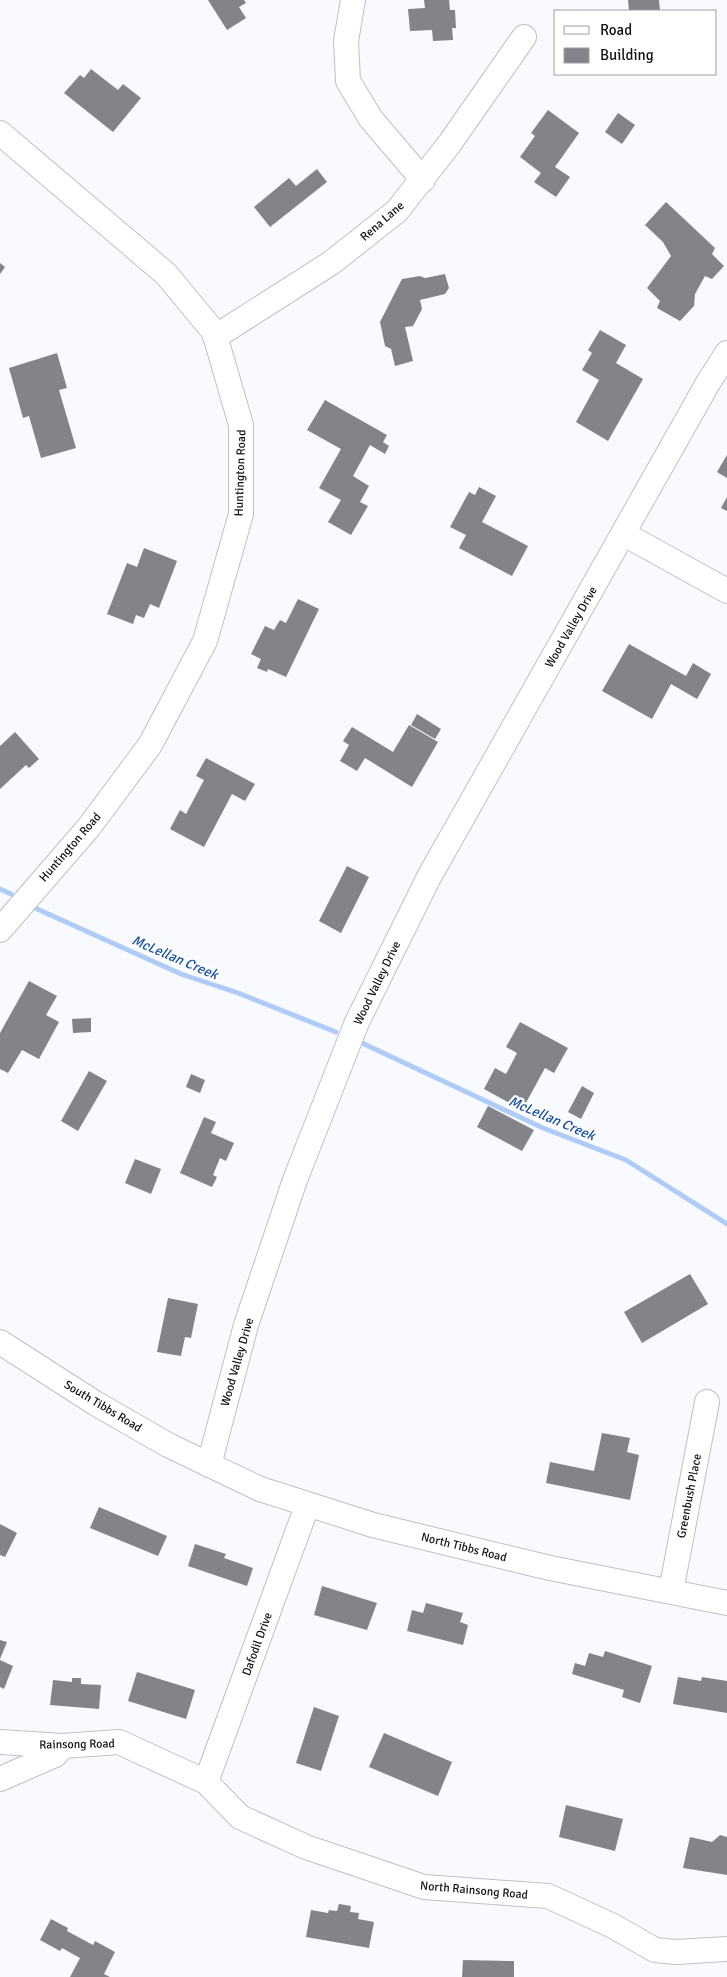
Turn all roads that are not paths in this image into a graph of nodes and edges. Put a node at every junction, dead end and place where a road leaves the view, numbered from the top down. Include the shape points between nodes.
1 (353, 0) edge
2 (524, 37) dead end
3 (0, 133) edge
4 (423, 180) junction
5 (215, 337) junction
6 (727, 353) edge
7 (624, 534) junction
8 (727, 590) edge
9 (0, 930) edge
10 (0, 1342) edge
11 (707, 1402) dead end
12 (208, 1465) junction
13 (307, 1506) junction
14 (671, 1591) junction
15 (727, 1603) edge
16 (0, 1742) edge
17 (63, 1746) junction
18 (0, 1779) edge
19 (206, 1782) junction
20 (727, 1949) edge

1 - 4 street via 346,41 348,81 371,119
2 - 4 street, Rena Lane
3 - 5 street, Huntington Road via 166,274
4 - 5 street, Rena Lane via 397,211 332,263
5 - 9 street, Huntington Road via 241,425 241,514 205,641 150,744 89,827
6 - 7 street, Wood Valley Drive
7 - 8 street
7 - 12 street, Wood Valley Drive via 429,877 357,1022 295,1180 246,1325
10 - 12 street, South Tibbs Road via 95,1403
11 - 14 street, Greenbush Place
12 - 13 street, North Tibbs Road
13 - 14 street, North Tibbs Road via 550,1568
13 - 19 street, Dafodil Drive
14 - 15 street, North Tibbs Road
16 - 17 street, Rainsong Road
17 - 18 street via 55,1755
17 - 19 street, Rainsong Road via 119,1742
19 - 20 street, North Rainsong Road via 240,1817 306,1847 424,1887 548,1896 613,1926 655,1950

